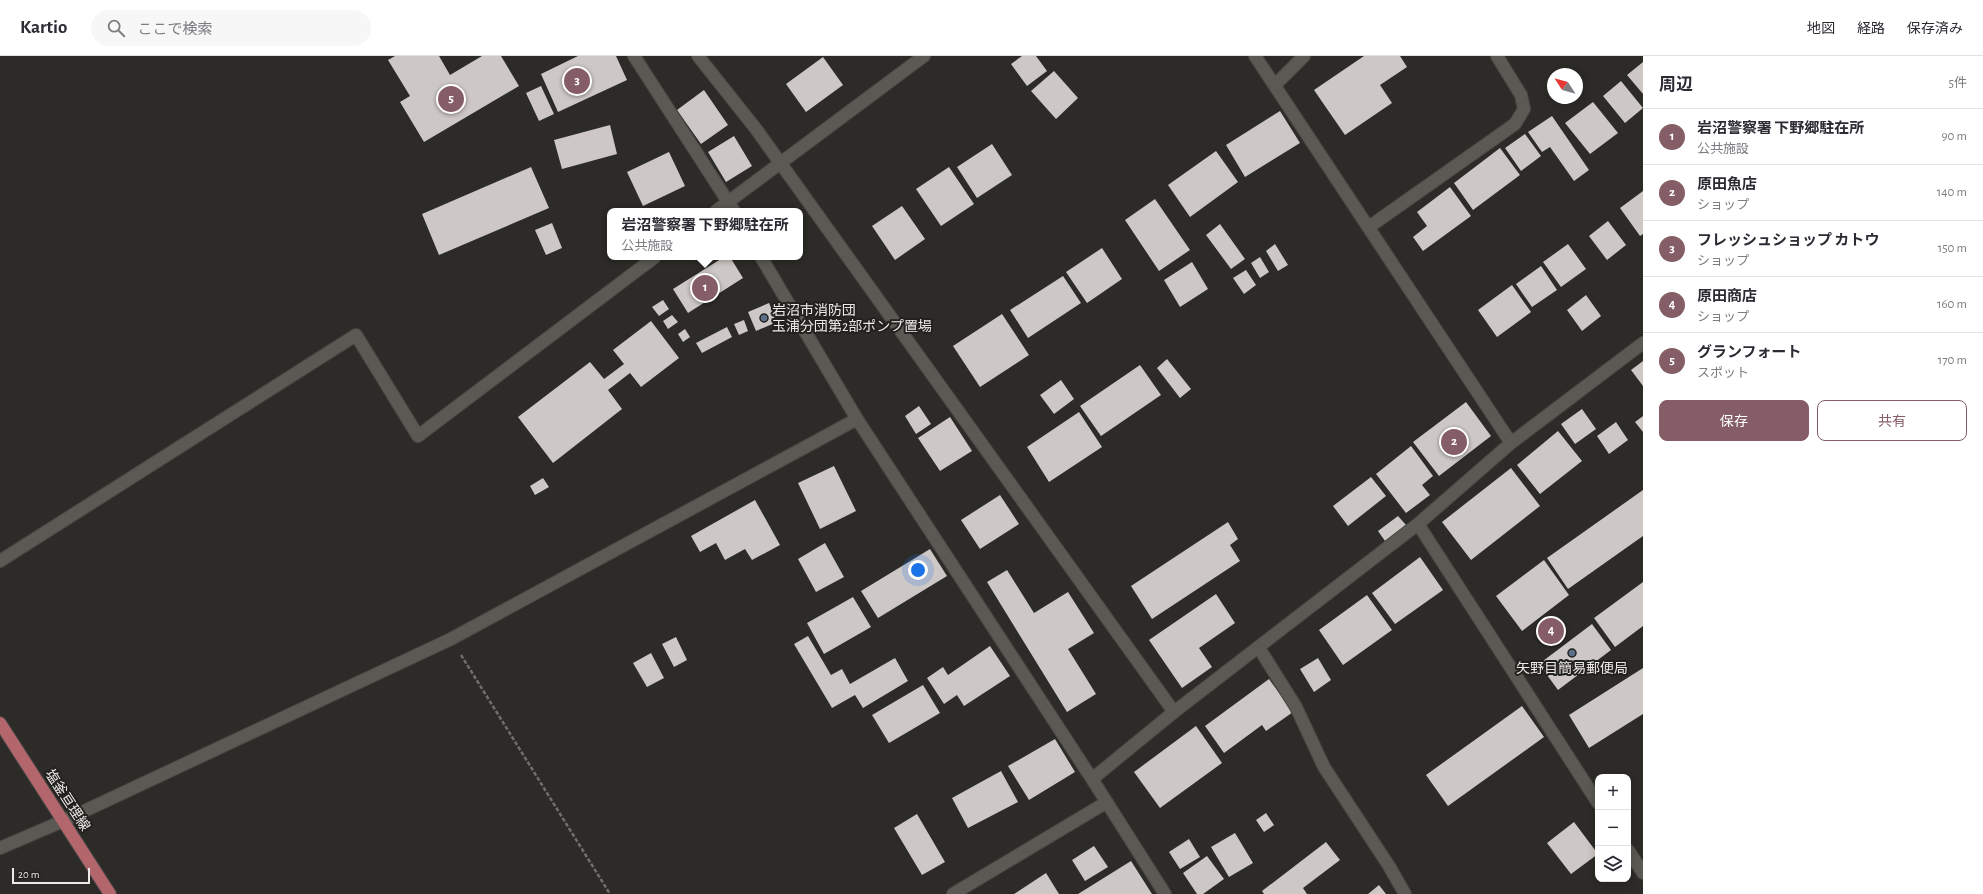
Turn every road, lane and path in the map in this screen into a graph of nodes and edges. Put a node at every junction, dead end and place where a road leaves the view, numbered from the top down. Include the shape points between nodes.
1 (634, 56) edge
2 (698, 56) edge
3 (924, 56) edge
4 (1255, 56) edge
5 (1304, 56) edge
6 (1497, 56) edge
7 (1274, 85) junction
8 (780, 164) junction
9 (731, 206) edge
10 (1369, 228) junction
11 (651, 260) edge
12 (763, 260) edge
13 (1643, 343) edge
14 (857, 418) junction
15 (1511, 444) junction
16 (1418, 524) junction
17 (0, 561) edge
18 (451, 639) junction
19 (1259, 648) junction
20 (1174, 712) junction
21 (0, 723) edge
22 (1092, 778) junction
23 (1595, 798) edge
24 (1107, 802) junction
25 (63, 820) junction
26 (0, 848) edge
27 (1631, 855) edge
28 (1643, 873) edge
29 (110, 894) edge
30 (610, 894) edge
31 (953, 894) edge
32 (1164, 894) edge
33 (1404, 894) edge

1 - 9 street
2 - 8 street via 756,129
3 - 8 street
4 - 7 street
5 - 7 street
6 - 10 street via 1521,95 1524,109 1515,124
7 - 10 street
8 - 9 street
8 - 20 street
10 - 15 street
11 - 17 street via 418,436 356,334
12 - 14 street
13 - 15 street
14 - 18 street
14 - 22 street
15 - 16 street
16 - 19 street
16 - 23 street
18 - 25 street
18 - 30 path
19 - 20 street
19 - 33 street via 1296,707 1324,766 1389,866
20 - 22 street
21 - 25 main road, 塩釜亘理線
22 - 24 street
24 - 31 street
24 - 32 street
25 - 26 street
25 - 29 main road, 塩釜亘理線
27 - 28 street

